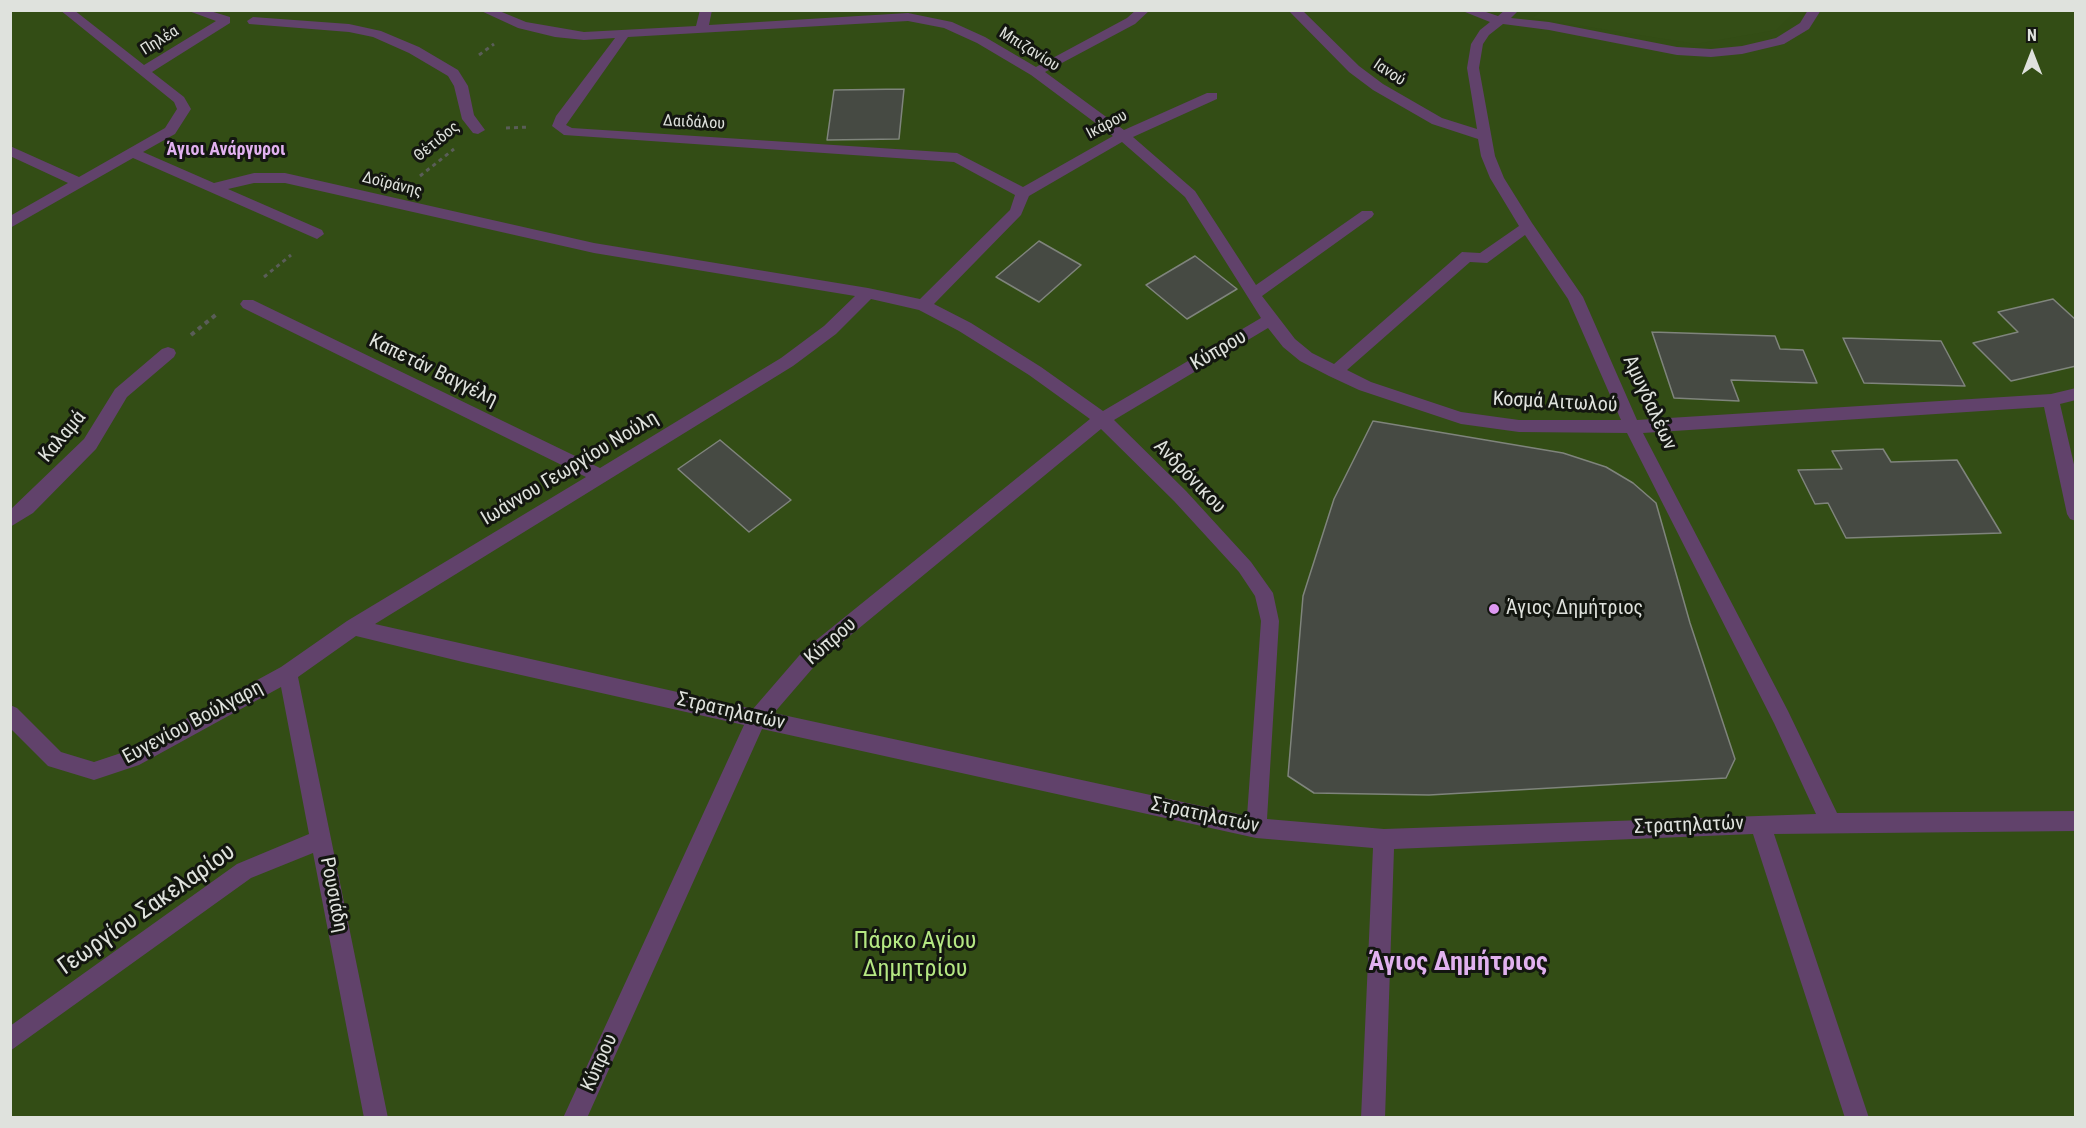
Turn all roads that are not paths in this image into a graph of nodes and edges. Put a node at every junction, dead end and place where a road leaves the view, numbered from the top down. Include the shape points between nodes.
1 (66, 10) edge
2 (192, 10) edge
3 (485, 10) edge
4 (505, 10) edge
5 (706, 10) edge
6 (1144, 10) edge
7 (1294, 10) edge
8 (1466, 10) edge
9 (1513, 10) edge
10 (1815, 10) edge
11 (909, 14) edge
12 (1498, 20) junction
13 (253, 21) dead end
14 (522, 25) junction
15 (702, 29) junction
16 (624, 34) junction
17 (142, 72) junction
18 (1036, 72) junction
19 (1212, 96) dead end
20 (478, 130) road end
21 (1123, 136) junction
22 (1483, 136) junction
23 (10, 150) edge
24 (133, 153) junction
25 (79, 183) junction
26 (213, 188) junction
27 (1023, 193) junction
28 (1367, 214) dead end
29 (10, 223) edge
30 (1527, 227) junction
31 (317, 234) dead end
32 (868, 293) junction
33 (1254, 294) junction
34 (248, 304) dead end
35 (923, 305) junction
36 (1270, 321) junction
37 (168, 353) dead end
38 (1335, 372) junction
39 (2076, 394) edge
40 (2051, 400) junction
41 (1102, 419) junction
42 (1632, 427) junction
43 (600, 476) junction
44 (2076, 514) edge
45 (10, 520) edge
46 (354, 627) junction
47 (288, 673) junction
48 (10, 714) edge
49 (757, 718) junction
50 (2076, 821) edge
51 (1830, 822) junction
52 (1760, 824) junction
53 (1256, 828) junction
54 (322, 839) junction
55 (1384, 839) junction
56 (10, 1040) edge
57 (376, 1118) edge
58 (575, 1118) edge
59 (1373, 1118) edge
60 (1857, 1118) edge

1 - 17 street
2 - 17 street, Πηλέα via 226,20
3 - 14 street, Μπιζανίου
4 - 14 street
5 - 15 street
6 - 18 street via 1131,21
7 - 22 street, Ιανού via 1378,87 1437,121
8 - 12 street
9 - 12 street, Αμυγδαλέων
10 - 12 street via 1805,26 1780,41 1711,53 1677,51
11 - 15 street, Μπιζανίου
11 - 18 street, Μπιζανίου via 981,40
12 - 22 street, Αμυγδαλέων via 1477,44 1473,68
13 - 20 street via 349,28 377,34 414,50 453,73 461,86 467,116
14 - 16 street, Μπιζανίου via 555,33
15 - 16 street, Μπιζανίου
16 - 27 street, Δαιδάλου via 559,126 569,132 604,135 957,158
17 - 24 street via 179,100 184,109 170,131
18 - 21 street, Μπιζανίου
19 - 21 street, Ικάρου
21 - 27 street, Ικάρου
21 - 33 street, Μπιζανίου via 1190,194
22 - 30 street, Αμυγδαλέων via 1497,178
23 - 25 street
24 - 25 street
24 - 26 street
25 - 29 street
26 - 31 street
26 - 32 street, Δοϊράνης via 254,178 285,178 594,248
27 - 35 street via 1016,212
28 - 33 street
30 - 38 street via 1482,259 1467,256
30 - 42 street, Αμυγδαλέων via 1575,297
32 - 35 street, Ανδρόνικου
32 - 43 street, Ιωάννου Γεωργίου Νούλη via 830,330 787,362
33 - 36 street, Κοσμά Αιτωλού
34 - 43 street, Καπετάν Βαγγέλη
35 - 41 street, Ανδρόνικου via 1035,371
36 - 38 street, Κοσμά Αιτωλού via 1306,357
36 - 41 street, Κύπρου
37 - 45 street, Καλαμά via 121,393 90,444 27,508
38 - 42 street, Κοσμά Αιτωλού via 1461,418 1519,426
39 - 40 street, Κοσμά Αιτωλού
40 - 42 street, Κοσμά Αιτωλού
40 - 44 street
41 - 49 street, Κύπρου via 811,656
41 - 53 street, Ανδρόνικου via 1180,496 1264,593 1270,621
42 - 51 street, Αμυγδαλέων
43 - 46 street, Ιωάννου Γεωργίου Νούλη
46 - 47 street, Ιωάννου Γεωργίου Νούλη
46 - 49 street, Στρατηλατών
47 - 48 street, Ευγενίου Βούλγαρη via 132,758 94,771 55,759
47 - 54 street, Ρουσιάδη
49 - 53 street, Στρατηλατών
49 - 58 street, Κύπρου
50 - 51 street, Στρατηλατών
51 - 52 street, Στρατηλατών
52 - 55 street, Στρατηλατών
52 - 60 street
53 - 55 street, Στρατηλατών
54 - 56 street, Γεωργίου Σακελαρίου via 244,871
54 - 57 street, Ρουσιάδη
55 - 59 street

